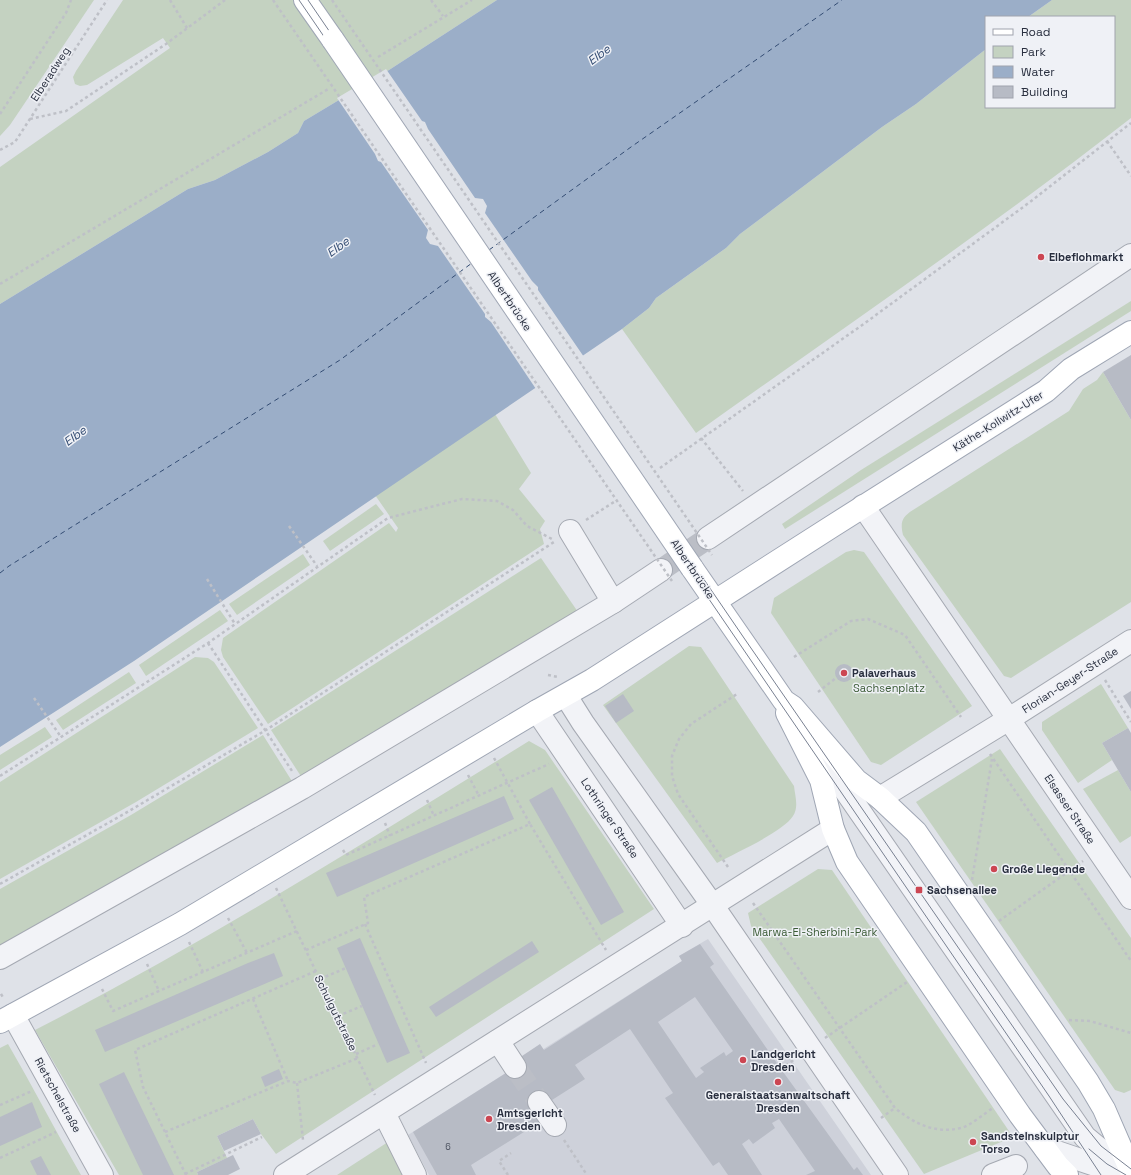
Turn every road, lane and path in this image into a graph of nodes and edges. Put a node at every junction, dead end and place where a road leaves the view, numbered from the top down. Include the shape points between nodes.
1 (70, 0) edge
2 (107, 0) edge
3 (170, 0) edge
4 (225, 0) edge
5 (273, 0) edge
6 (305, 0) edge
7 (332, 0) edge
8 (431, 0) edge
9 (472, 0) edge
10 (443, 16) junction
11 (187, 28) junction
12 (378, 57) dead end
13 (330, 88) dead end
14 (6, 106) junction
15 (0, 109) edge
16 (0, 114) edge
17 (30, 119) junction
18 (1131, 123) edge
19 (1107, 141) junction
20 (0, 150) edge
21 (1131, 176) edge
22 (1131, 255) edge
23 (0, 284) edge
24 (1131, 332) edge
25 (701, 438) junction
26 (660, 468) dead end
27 (614, 502) dead end
28 (863, 506) junction
29 (754, 507) junction
30 (289, 526) dead end
31 (570, 531) joint
32 (710, 546) joint
33 (317, 566) junction
34 (666, 575) joint
35 (207, 579) dead end
36 (613, 602) junction
37 (715, 602) junction
38 (235, 624) junction
39 (1131, 641) edge
40 (208, 643) junction
41 (794, 657) dead end
42 (836, 678) dead end
43 (1104, 679) dead end
44 (818, 692) dead end
45 (737, 694) dead end
46 (566, 696) junction
47 (34, 698) dead end
48 (784, 701) junction
49 (537, 711) junction
50 (961, 717) dead end
51 (1009, 719) junction
52 (1131, 722) edge
53 (266, 730) junction
54 (61, 737) junction
55 (485, 743) junction
56 (988, 752) dead end
57 (568, 756) junction
58 (460, 758) junction
59 (992, 758) junction
60 (0, 776) edge
61 (507, 783) junction
62 (302, 788) junction
63 (479, 796) junction
64 (880, 798) junction
65 (530, 824) junction
66 (833, 829) junction
67 (333, 834) junction
68 (1085, 859) dead end
69 (728, 867) dead end
70 (1068, 871) junction
71 (269, 872) junction
72 (972, 881) dead end
73 (0, 884) edge
74 (1131, 898) edge
75 (219, 901) junction
76 (753, 903) dead end
77 (713, 906) junction
78 (180, 924) junction
79 (365, 924) junction
80 (995, 924) dead end
81 (682, 926) junction
82 (297, 931) junction
83 (139, 947) junction
84 (306, 950) junction
85 (247, 953) junction
86 (0, 958) edge
87 (1131, 961) edge
88 (616, 967) junction
89 (346, 968) dead end
90 (316, 971) junction
91 (94, 972) junction
92 (203, 972) junction
93 (320, 979) junction
94 (911, 980) dead end
95 (159, 991) junction
96 (253, 999) junction
97 (362, 1006) dead end
98 (338, 1016) junction
99 (7, 1018) edge
100 (1066, 1020) dead end
101 (840, 1028) junction
102 (1131, 1033) edge
103 (498, 1041) junction
104 (820, 1041) dead end
105 (378, 1044) dead end
106 (356, 1054) junction
107 (358, 1058) junction
108 (791, 1062) dead end
109 (515, 1067) tunnel mouth
110 (781, 1069) dead end
111 (288, 1080) junction
112 (51, 1082) junction
113 (434, 1082) junction
114 (297, 1083) junction
115 (539, 1102) tunnel mouth
116 (0, 1105) edge
117 (997, 1106) dead end
118 (384, 1113) junction
119 (74, 1124) junction
120 (555, 1126) joint
121 (165, 1132) junction
122 (262, 1137) dead end
123 (1045, 1148) junction
124 (403, 1151) junction
125 (511, 1153) dead end
126 (0, 1158) edge
127 (1016, 1166) dead end
128 (308, 1169) edge
129 (1063, 1171) edge
130 (1131, 1171) edge
131 (185, 1174) edge
132 (102, 1175) edge
133 (285, 1175) edge
134 (397, 1175) edge
135 (415, 1175) edge
136 (508, 1175) edge
137 (587, 1175) edge
138 (897, 1175) edge
139 (993, 1175) edge
140 (1126, 1175) edge
141 (1131, 1175) edge

1 - 14 path via 66,14
2 - 17 path, Elberadweg
3 - 11 path
4 - 11 path
5 - 34 path, bridge
6 - 37 main road, Albertbrücke, bridge
7 - 32 path, bridge
8 - 10 path
9 - 10 path
10 - 12 path
11 - 17 path via 66,111
13 - 23 path
14 - 15 path
14 - 16 path
17 - 20 path, Elberadweg via 15,142
18 - 19 path
19 - 21 path
19 - 25 path via 1030,202
22 - 29 street
24 - 28 main road, Käthe-Kollwitz-Ufer via 1071,369 1046,391
25 - 26 path
25 - 29 path
27 - 31 path
28 - 37 main road
28 - 51 street
29 - 32 street
30 - 33 path
31 - 36 street
33 - 38 path
33 - 53 path via 388,518 462,499 497,501 513,510 527,526 556,541
34 - 36 street
35 - 38 path
36 - 62 street
37 - 46 main road
37 - 48 main road
38 - 40 path
39 - 51 street, Florian-Geyer-Straße
40 - 53 path
40 - 54 path
41 - 50 path via 851,621 868,619 905,635
42 - 44 path
43 - 52 path
45 - 69 path via 692,724 679,739 672,756 672,776 678,794
46 - 49 main road
46 - 77 street
47 - 54 path
48 - 64 main road via 793,707 856,780
48 - 66 main road via 786,711 821,780
48 - 141 street via 1085,1137
49 - 55 main road
49 - 57 street, Lothringer Straße
51 - 64 street
51 - 74 street, Elsasser Straße
53 - 62 path
53 - 73 path
54 - 60 path
55 - 58 main road
55 - 61 path
56 - 59 path
57 - 61 path
57 - 81 street, Lothringer Straße
58 - 63 path
58 - 67 main road
59 - 70 path
59 - 72 path
61 - 63 path
61 - 65 path
62 - 86 street
63 - 67 path via 346,855
64 - 130 main road via 916,832 1088,1082 1112,1126
65 - 79 path via 364,897 368,922
65 - 88 path
66 - 77 street
66 - 123 main road via 847,862
67 - 71 main road
68 - 70 path
70 - 80 path
70 - 87 path
71 - 75 main road
71 - 82 path, Schulgutstraße
75 - 78 main road
75 - 85 path
76 - 101 path
77 - 81 street
77 - 138 street
78 - 83 main road
78 - 92 path
79 - 84 path
79 - 113 path
81 - 88 street
82 - 84 path, Schulgutstraße
82 - 85 path
83 - 91 main road
83 - 95 path
84 - 90 path, Schulgutstraße
85 - 92 path
88 - 103 street
89 - 93 path
90 - 93 path, Schulgutstraße
90 - 96 path
91 - 95 path via 113,1011
91 - 99 main road
92 - 95 path
93 - 98 path, Schulgutstraße
94 - 101 path
96 - 111 path
96 - 121 path via 135,1050 143,1087
97 - 98 path
98 - 106 path, Schulgutstraße
99 - 112 street, Rietschelstraße
100 - 102 path via 1090,1021
101 - 104 path
101 - 117 path via 895,1108 910,1120 931,1129 962,1128
103 - 109 street
103 - 113 street
105 - 106 path
106 - 107 path, Schulgutstraße
107 - 114 path
107 - 118 path, Schulgutstraße
108 - 110 path
111 - 114 path
111 - 121 path
112 - 116 path
112 - 119 street, Rietschelstraße
113 - 118 street
114 - 128 path
115 - 120 street
118 - 124 street
118 - 128 street
119 - 126 path
119 - 132 street, Rietschelstraße
120 - 137 path
121 - 131 path
122 - 131 path
123 - 129 main road
123 - 140 street
124 - 134 street
124 - 135 street
125 - 136 path via 499,1161
127 - 139 street
128 - 133 street

